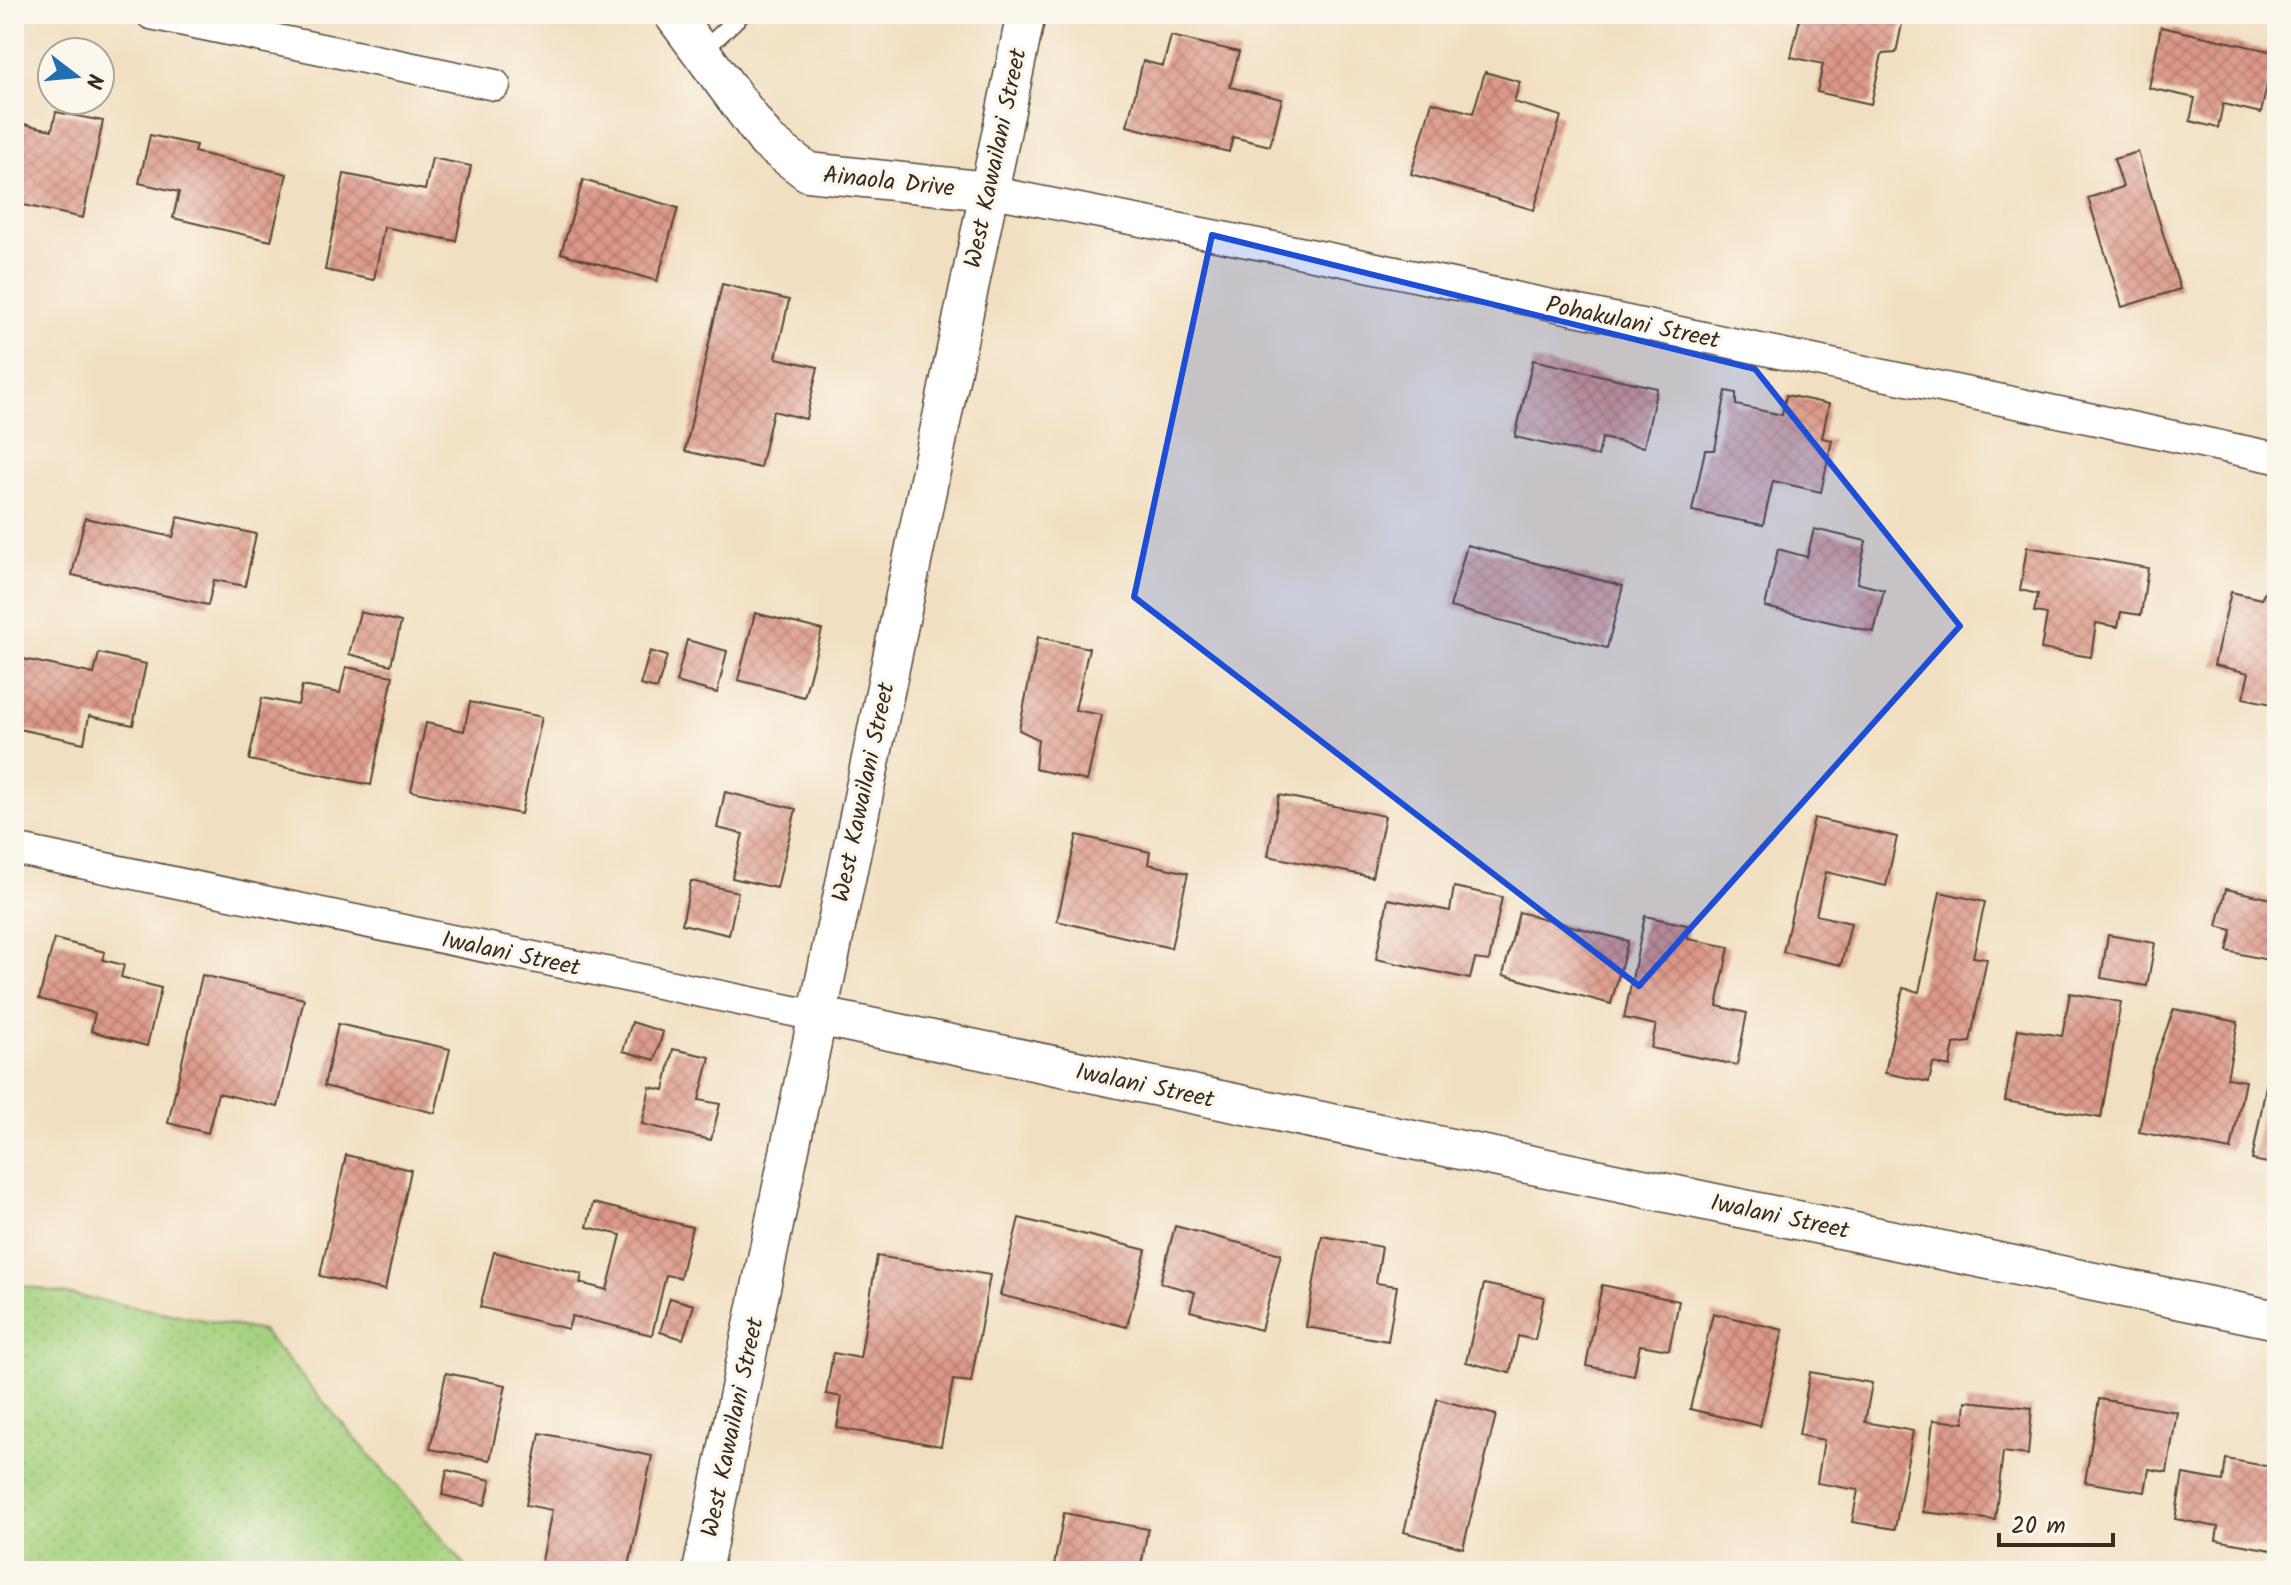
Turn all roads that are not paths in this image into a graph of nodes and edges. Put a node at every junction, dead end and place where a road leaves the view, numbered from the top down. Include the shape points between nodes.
1 (151, 14) edge
2 (673, 14) edge
3 (742, 14) edge
4 (1026, 14) edge
5 (196, 18) edge
6 (702, 52) junction
7 (495, 85) dead end
8 (988, 191) junction
9 (2277, 458) edge
10 (14, 849) edge
11 (817, 1016) junction
12 (2277, 1320) edge
13 (702, 1571) edge

1 - 5 street
2 - 6 street, Ainaola Drive
3 - 6 lane
4 - 8 street, West Kawailani Street
5 - 7 street
6 - 8 street, Ainaola Drive via 767,141 808,172
8 - 9 street, Pohakulani Street
8 - 11 street, West Kawailani Street
10 - 11 street, Iwalani Street
11 - 12 street, Iwalani Street
11 - 13 street, West Kawailani Street

